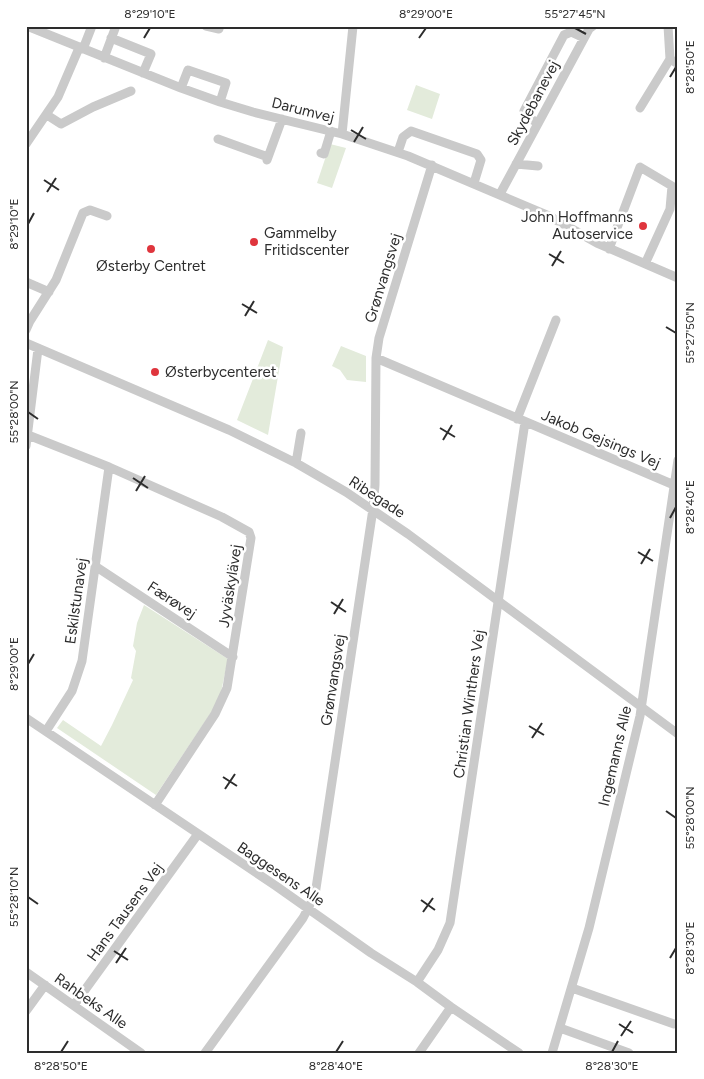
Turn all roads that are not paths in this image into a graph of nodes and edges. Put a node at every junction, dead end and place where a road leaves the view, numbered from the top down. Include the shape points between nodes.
1 (27, 26) edge
2 (92, 26) edge
3 (116, 26) edge
4 (206, 26) edge
5 (353, 26) edge
6 (593, 26) edge
7 (668, 26) edge
8 (219, 30) dead end
9 (112, 38) junction
10 (584, 38) junction
11 (81, 48) junction
12 (104, 58) junction
13 (674, 61) edge
14 (143, 73) junction
15 (181, 88) junction
16 (131, 92) dead end
17 (220, 102) junction
18 (640, 108) dead end
19 (47, 115) junction
20 (282, 119) junction
21 (538, 123) junction
22 (331, 131) junction
23 (342, 134) junction
24 (218, 139) dead end
25 (26, 144) edge
26 (398, 152) junction
27 (321, 153) dead end
28 (516, 164) junction
29 (432, 165) junction
30 (538, 166) dead end
31 (474, 183) junction
32 (500, 194) junction
33 (106, 216) dead end
34 (609, 249) junction
35 (646, 264) junction
36 (678, 278) edge
37 (26, 282) edge
38 (49, 292) junction
39 (556, 320) dead end
40 (26, 330) edge
41 (26, 344) edge
42 (38, 348) junction
43 (376, 358) junction
44 (521, 420) junction
45 (301, 433) dead end
46 (28, 435) junction
47 (26, 446) edge
48 (678, 460) edge
49 (296, 463) junction
50 (109, 467) junction
51 (674, 485) junction
52 (373, 509) junction
53 (95, 566) junction
54 (498, 600) junction
55 (233, 657) junction
56 (641, 706) junction
57 (26, 718) edge
58 (46, 731) junction
59 (678, 734) edge
60 (154, 805) junction
61 (198, 834) junction
62 (308, 909) junction
63 (26, 972) edge
64 (417, 982) junction
65 (45, 985) junction
66 (572, 988) junction
67 (74, 1005) junction
68 (451, 1007) junction
69 (26, 1011) edge
70 (674, 1024) dead end
71 (560, 1028) junction
72 (141, 1053) edge
73 (205, 1053) edge
74 (419, 1053) edge
75 (519, 1053) edge
76 (552, 1053) edge
77 (629, 1053) edge

1 - 11 street, Darumvej
2 - 11 street
3 - 9 street
4 - 8 street
5 - 23 street
6 - 10 street, Skydebanevej
7 - 13 street
9 - 12 street
9 - 14 street via 151,54
10 - 21 street, Skydebanevej
10 - 21 street via 571,32 564,35 524,111
11 - 12 street, Darumvej
11 - 19 street
12 - 14 street, Darumvej
13 - 18 street
14 - 15 street, Darumvej
15 - 17 street, Darumvej
15 - 17 street via 188,70 226,83
16 - 19 street via 61,124
17 - 20 street, Darumvej
19 - 25 street
20 - 22 street, Darumvej
20 - 24 street via 279,140 267,159
21 - 28 street, Skydebanevej
22 - 23 street, Darumvej
22 - 27 street via 324,154
23 - 26 street, Darumvej
26 - 29 street, Darumvej
26 - 31 street via 404,137 411,131 477,154 481,160
28 - 30 street
28 - 32 street, Skydebanevej
29 - 31 street, Darumvej
29 - 43 street, Grønvangsvej via 379,338
31 - 32 street, Darumvej
32 - 34 street, Darumvej
33 - 38 street via 90,210 83,213
34 - 35 street, Darumvej
34 - 35 street via 640,167 672,186 670,208
35 - 36 street, Darumvej
37 - 38 street
38 - 40 street
39 - 44 street, Jakob Gejsings Vej
41 - 42 street, Ribegade
42 - 46 street
42 - 49 street, Ribegade via 180,408
43 - 44 street, Jakob Gejsings Vej
43 - 52 street, Grønvangsvej
44 - 51 street, Jakob Gejsings Vej
44 - 54 street, Christian Winthers Vej
45 - 49 street
46 - 47 street
46 - 50 street, Jyväskylävej
48 - 51 street, Ingemanns Alle
49 - 52 street, Ribegade
50 - 53 street, Eskilstunavej
50 - 55 street, Jyväskylävej via 249,532 250,547
51 - 56 street, Ingemanns Alle
52 - 54 street, Ribegade
52 - 62 street, Grønvangsvej via 315,895
53 - 55 street, Færøvej
53 - 58 street, Eskilstunavej via 82,661 72,691
54 - 56 street, Ribegade
54 - 64 street, Christian Winthers Vej via 450,923 438,950
55 - 60 street, Jyväskylävej via 227,688 215,714
56 - 59 street, Ribegade
56 - 66 street, Ingemanns Alle
57 - 58 street, Baggesens Alle
58 - 60 street, Baggesens Alle
60 - 61 street, Baggesens Alle
61 - 62 street, Baggesens Alle
61 - 67 street, Hans Tausens Vej
62 - 64 street, Baggesens Alle
62 - 73 street, Grønvangsvej
63 - 65 street, Rahbeks Alle
64 - 68 street, Baggesens Alle
65 - 67 street, Rahbeks Alle
65 - 69 street
66 - 70 street
66 - 71 street, Ingemanns Alle
67 - 72 street, Rahbeks Alle
68 - 74 street
68 - 75 street, Baggesens Alle
71 - 76 street, Ingemanns Alle
71 - 77 street

